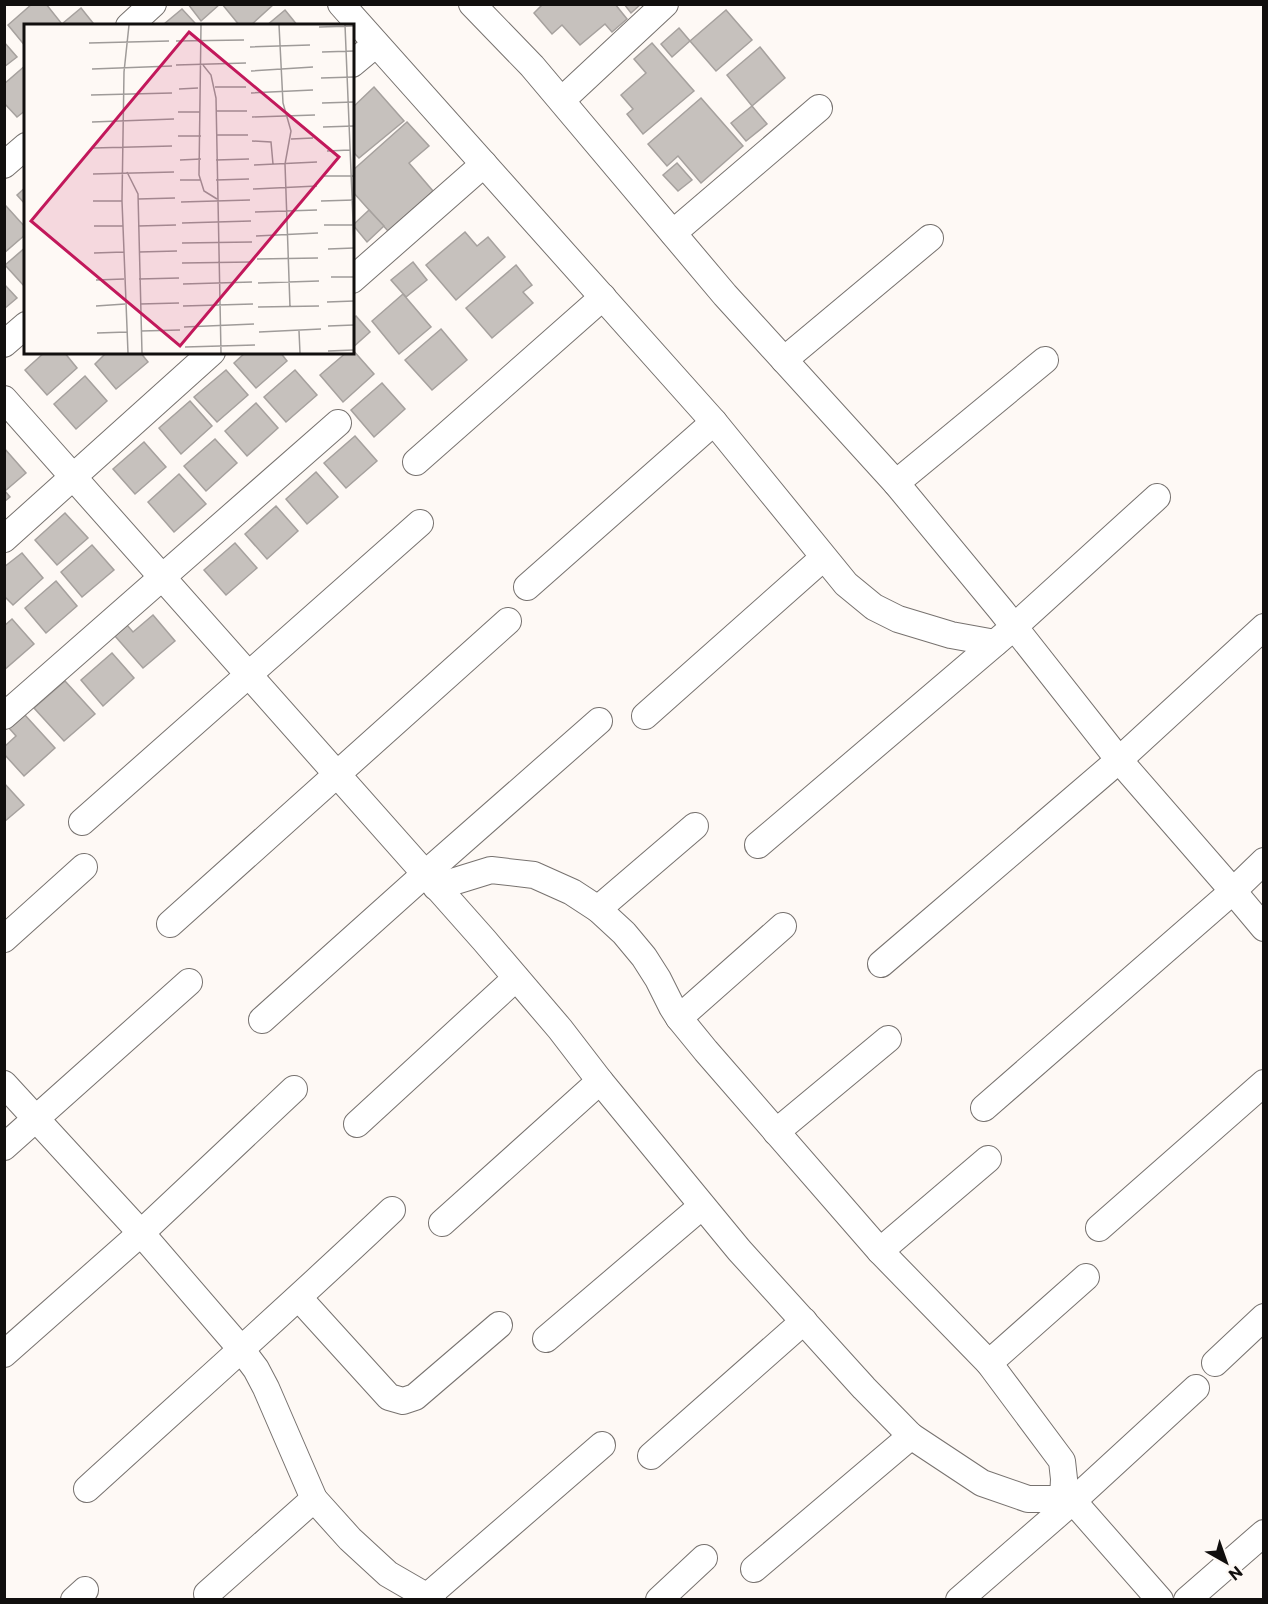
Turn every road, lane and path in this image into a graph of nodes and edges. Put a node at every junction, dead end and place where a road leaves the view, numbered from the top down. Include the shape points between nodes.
1 (153, 4) edge
2 (341, 4) edge
3 (472, 4) edge
4 (665, 4) edge
5 (131, 24) edge
6 (376, 44) junction
7 (354, 62) edge
8 (562, 100) junction
9 (819, 108) dead end
10 (24, 148) edge
11 (484, 164) junction
12 (4, 165) edge
13 (673, 233) junction
14 (930, 238) dead end
15 (354, 278) edge
16 (603, 297) junction
17 (24, 327) edge
18 (4, 344) edge
19 (210, 354) edge
20 (784, 360) junction
21 (1046, 360) dead end
22 (4, 399) edge
23 (714, 422) junction
24 (338, 423) dead end
25 (416, 462) dead end
26 (74, 476) junction
27 (896, 483) junction
28 (1157, 497) dead end
29 (420, 523) dead end
30 (4, 538) edge
31 (824, 558) junction
32 (163, 576) junction
33 (527, 587) dead end
34 (508, 621) dead end
35 (1263, 627) edge
36 (1005, 635) junction
37 (249, 674) junction
38 (4, 716) edge
39 (645, 716) dead end
40 (599, 721) dead end
41 (1119, 760) junction
42 (337, 773) junction
43 (82, 822) dead end
44 (695, 826) dead end
45 (758, 845) dead end
46 (1263, 861) edge
47 (84, 867) dead end
48 (430, 880) junction
49 (1233, 891) junction
50 (597, 909) junction
51 (170, 924) dead end
52 (783, 926) dead end
53 (1263, 928) edge
54 (4, 939) edge
55 (881, 964) dead end
56 (516, 978) junction
57 (189, 982) dead end
58 (679, 1018) junction
59 (262, 1020) dead end
60 (888, 1038) dead end
61 (600, 1081) junction
62 (1263, 1083) edge
63 (4, 1084) edge
64 (294, 1089) dead end
65 (984, 1108) dead end
66 (36, 1119) junction
67 (357, 1124) dead end
68 (776, 1132) junction
69 (4, 1147) edge
70 (988, 1159) dead end
71 (702, 1206) junction
72 (392, 1210) dead end
73 (442, 1223) dead end
74 (1099, 1228) dead end
75 (141, 1233) junction
76 (880, 1251) junction
77 (1086, 1277) dead end
78 (299, 1298) junction
79 (1263, 1317) edge
80 (804, 1321) junction
81 (499, 1325) dead end
82 (546, 1339) dead end
83 (241, 1348) junction
84 (4, 1354) edge
85 (1215, 1363) dead end
86 (989, 1364) junction
87 (1196, 1388) dead end
88 (911, 1436) junction
89 (602, 1445) dead end
90 (651, 1456) dead end
91 (87, 1489) dead end
92 (314, 1499) junction
93 (1068, 1500) junction
94 (1263, 1533) edge
95 (704, 1558) dead end
96 (754, 1569) dead end
97 (207, 1594) dead end
98 (427, 1598) edge
99 (659, 1599) edge
100 (960, 1599) edge
101 (1160, 1599) edge
102 (1187, 1599) edge

1 - 5 street
2 - 6 street
3 - 8 street
4 - 8 street
6 - 7 street
6 - 11 street
8 - 13 street
9 - 13 street
10 - 12 street
11 - 15 street
11 - 16 street
13 - 20 street
14 - 20 street
16 - 23 street
16 - 25 street
17 - 18 street
19 - 26 street
20 - 27 street
21 - 27 street
22 - 26 street
23 - 31 street
23 - 33 street
24 - 32 street
26 - 30 street
26 - 32 street
27 - 36 street
28 - 36 street
29 - 37 street
31 - 36 street via 846,584 874,607 898,619 951,635
31 - 39 street
32 - 37 street
32 - 38 street
34 - 42 street
35 - 41 street
36 - 41 street
36 - 45 street
37 - 42 street
37 - 43 street
40 - 48 street
41 - 49 street
41 - 55 street
42 - 48 street
42 - 51 street
44 - 50 street
46 - 49 street
47 - 54 street
48 - 50 street via 491,870 534,875 572,892
48 - 56 street
48 - 59 street
49 - 53 street
49 - 65 street
50 - 58 street via 644,957
52 - 58 street
56 - 61 street
56 - 67 street
57 - 66 street
58 - 68 street
60 - 68 street
61 - 71 street
61 - 73 street
62 - 74 street
63 - 66 street
64 - 75 street
66 - 69 street
66 - 75 street
68 - 76 street
70 - 76 street
71 - 80 street
71 - 82 street
72 - 78 street
75 - 83 street
75 - 84 street
76 - 86 street
77 - 86 street
78 - 81 street via 389,1397 404,1401 415,1397
78 - 83 street
79 - 85 street
80 - 88 street
80 - 90 street
83 - 91 street
83 - 92 street via 266,1388
86 - 93 street via 1062,1461
87 - 93 street
88 - 93 street via 982,1482 1028,1498
88 - 96 street
89 - 98 street
92 - 97 street
92 - 98 street via 388,1574
93 - 100 street
93 - 101 street
94 - 102 street
95 - 99 street

